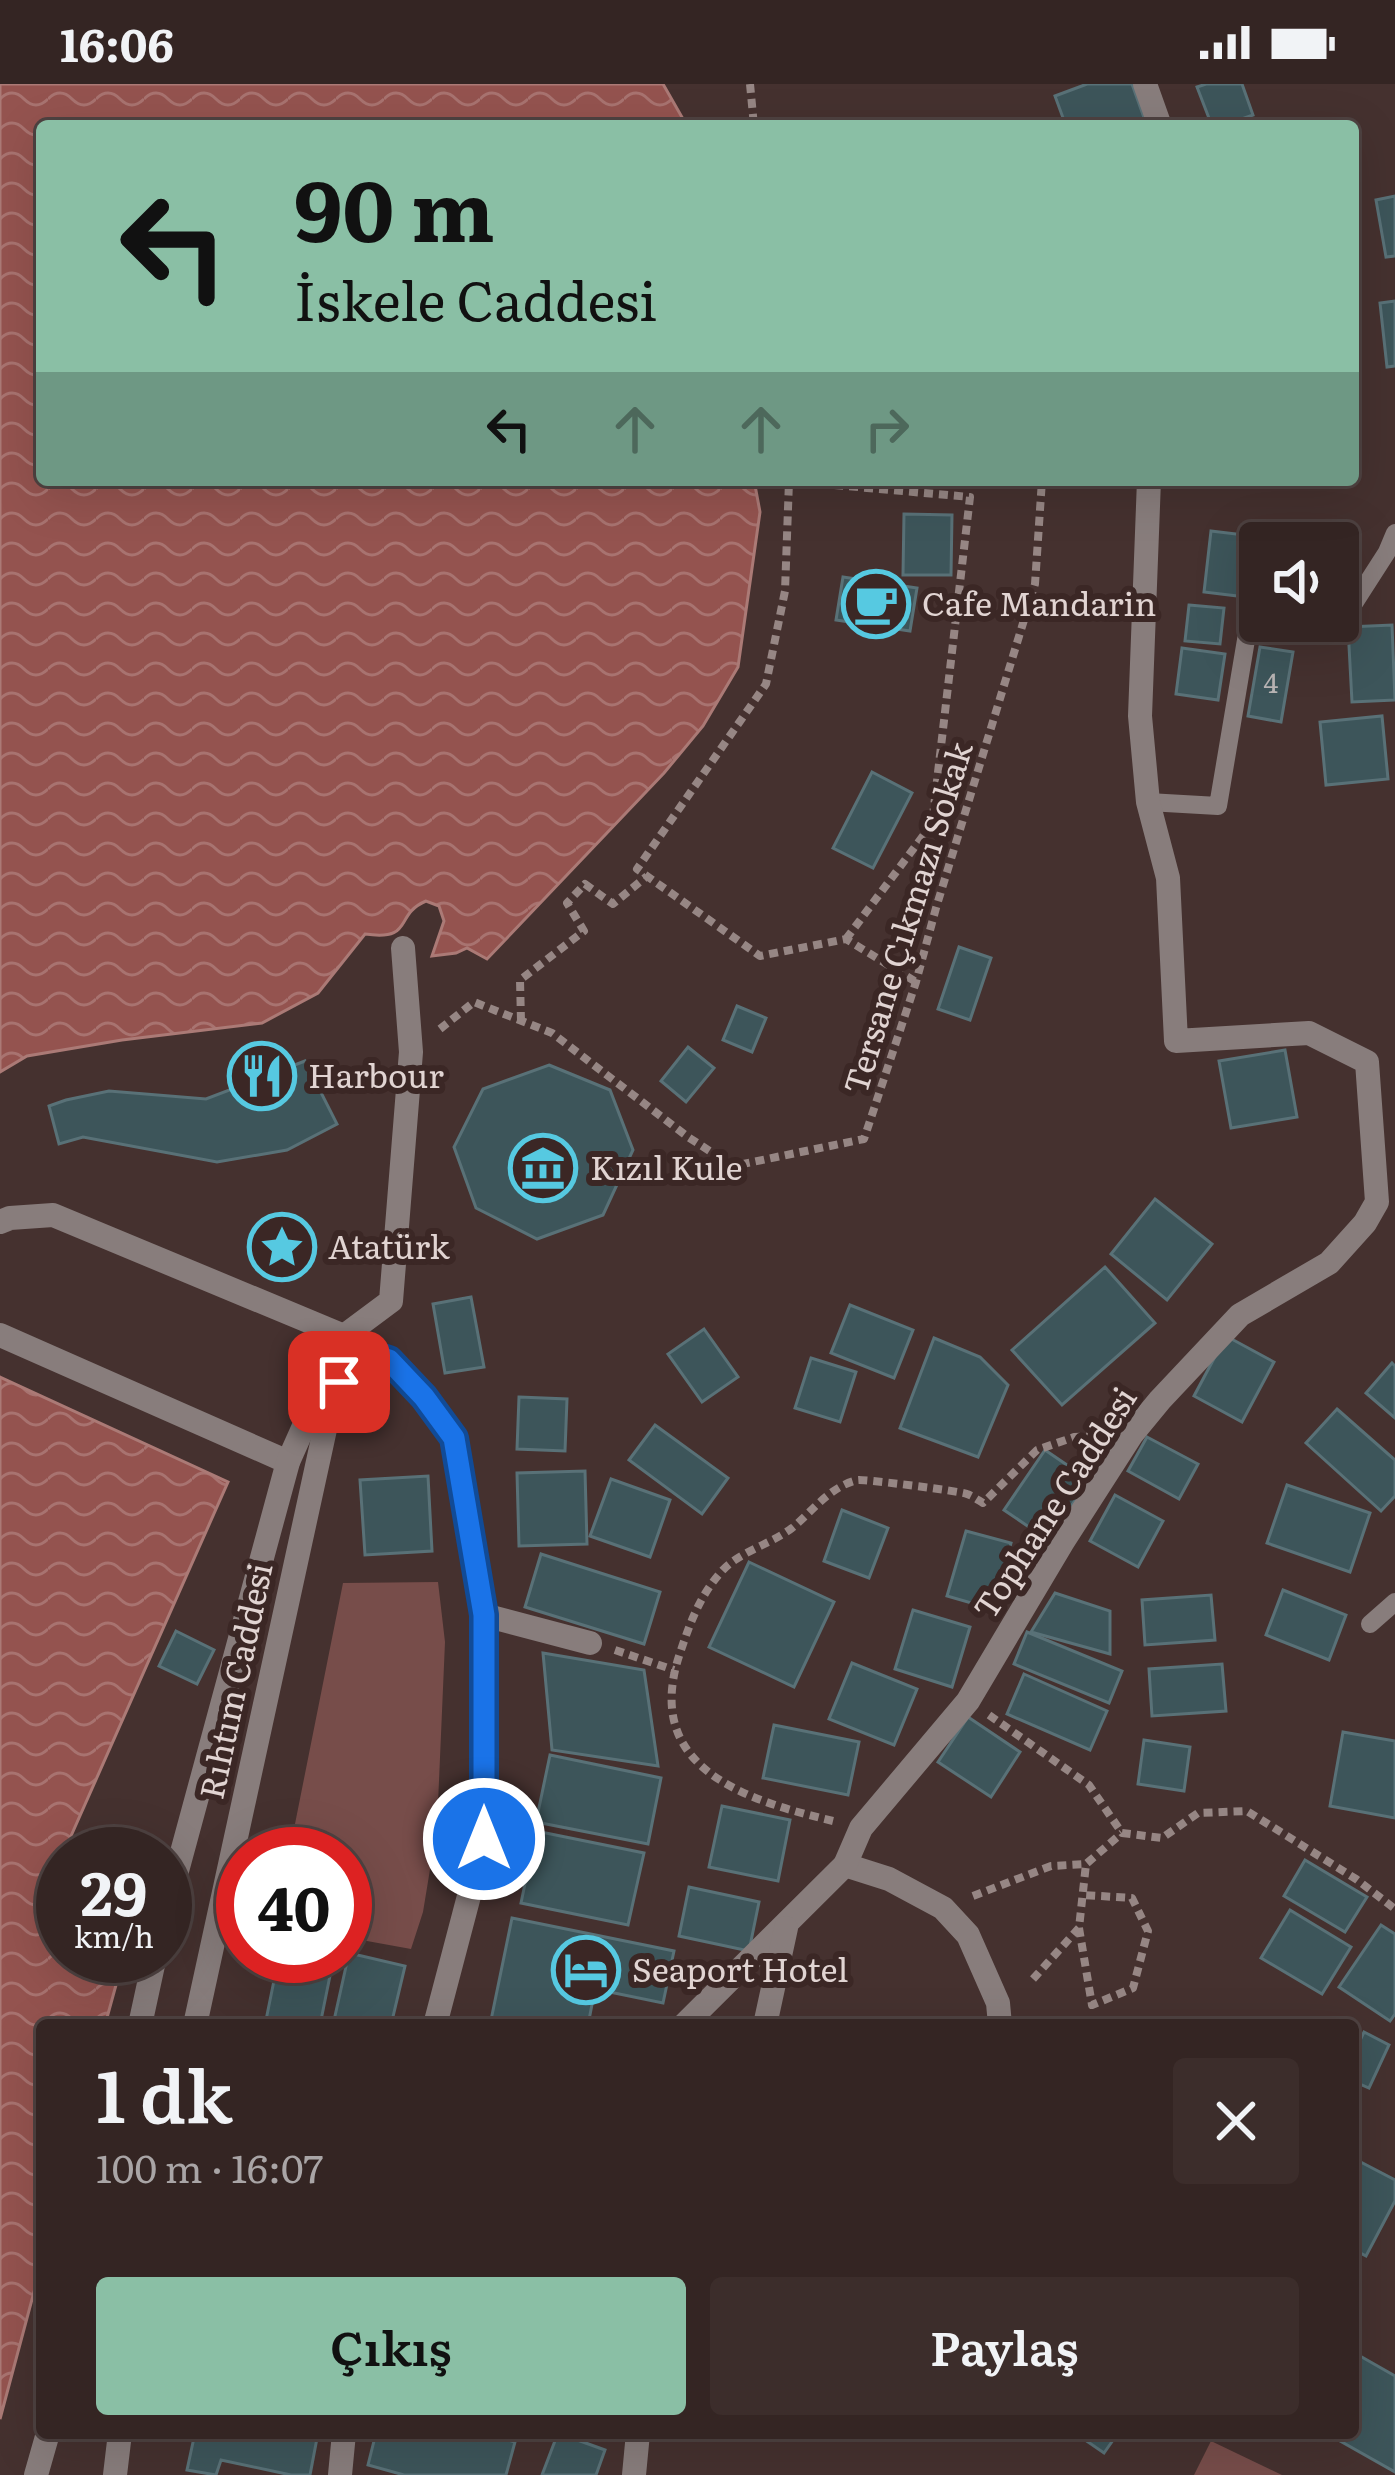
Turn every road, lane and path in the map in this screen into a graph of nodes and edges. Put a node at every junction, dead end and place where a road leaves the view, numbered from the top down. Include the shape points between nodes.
1 (750, 84) edge
2 (1145, 84) edge
3 (753, 120) edge
4 (1158, 120) edge
5 (789, 486) edge
6 (853, 486) edge
7 (1042, 486) edge
8 (1149, 486) edge
9 (1395, 533) edge
10 (1148, 802) junction
11 (647, 876) junction
12 (846, 938) junction
13 (403, 948) dead end
14 (916, 982) junction
15 (521, 1021) junction
16 (411, 1052) junction
17 (1367, 1062) junction
18 (1395, 1071) edge
19 (0, 1222) edge
20 (0, 1335) edge
21 (351, 1347) junction
22 (1132, 1434) junction
23 (288, 1462) junction
24 (1395, 1602) edge
25 (484, 1615) junction
26 (1370, 1624) dead end
27 (590, 1643) joint
28 (674, 1670) junction
29 (968, 1702) junction
30 (189, 1827) edge
31 (861, 1828) junction
32 (1123, 1833) junction
33 (1087, 1864) junction
34 (845, 1865) junction
35 (1083, 1894) junction
36 (944, 1908) junction
37 (1395, 1909) edge
38 (786, 1925) junction
39 (1079, 1928) junction
40 (1033, 1979) dead end
41 (149, 1983) edge
42 (141, 2019) edge
43 (196, 2019) edge
44 (437, 2019) edge
45 (690, 2019) edge
46 (766, 2019) edge
47 (999, 2019) edge
48 (47, 2439) edge
49 (119, 2439) edge
50 (343, 2439) edge
51 (637, 2439) edge
52 (40, 2471) edge
53 (115, 2475) edge
54 (340, 2475) edge
55 (634, 2475) edge

1 - 3 path
2 - 4 street
5 - 11 path via 785,591 766,683 638,869
6 - 12 path via 970,497 932,824
7 - 14 path, Tersane Çıkmazı Sokak via 1035,584
8 - 10 street via 1141,716
9 - 10 lane via 1335,633 1248,628 1218,806
10 - 17 street via 1168,878 1175,1041 1310,1033
11 - 12 path via 760,956
11 - 15 path via 613,904 585,884 567,903 584,931 520,980
12 - 14 path
13 - 16 street
14 - 15 path, Tersane Çıkmazı Sokak via 865,1139 733,1166 552,1034
15 - 16 path, Tersane Çıkmazı Sokak via 474,1002
16 - 21 street via 391,1301
17 - 18 street
17 - 22 street, Tophane Caddesi via 1377,1202 1365,1223 1329,1263 1240,1315
19 - 21 street via 53,1215
20 - 23 street
21 - 23 street
21 - 25 street via 389,1360 454,1438
21 - 43 street, Rıhtım Caddesi via 329,1411
22 - 28 path via 1075,1437 1037,1450 983,1503 965,1492 859,1479 725,1567 691,1621
22 - 29 street, Tophane Caddesi
23 - 30 street
24 - 26 lane
25 - 27 street
25 - 44 street via 484,1839
27 - 28 path
28 - 31 path via 678,1730 714,1778
29 - 31 street, Tophane Caddesi
29 - 32 path via 1089,1785
31 - 34 street, Tophane Caddesi
32 - 33 path
32 - 37 path via 1162,1838 1198,1813 1247,1811
33 - 35 path
33 - 36 path via 1052,1866
34 - 36 street
34 - 38 street, Tophane Caddesi
35 - 39 path
35 - 39 path via 1132,1898 1148,1931 1133,1988 1092,2005
36 - 47 street via 968,1935
38 - 45 street, Tophane Caddesi
38 - 46 street
39 - 40 path
41 - 42 street
48 - 52 street
49 - 53 street
50 - 54 street
51 - 55 street

